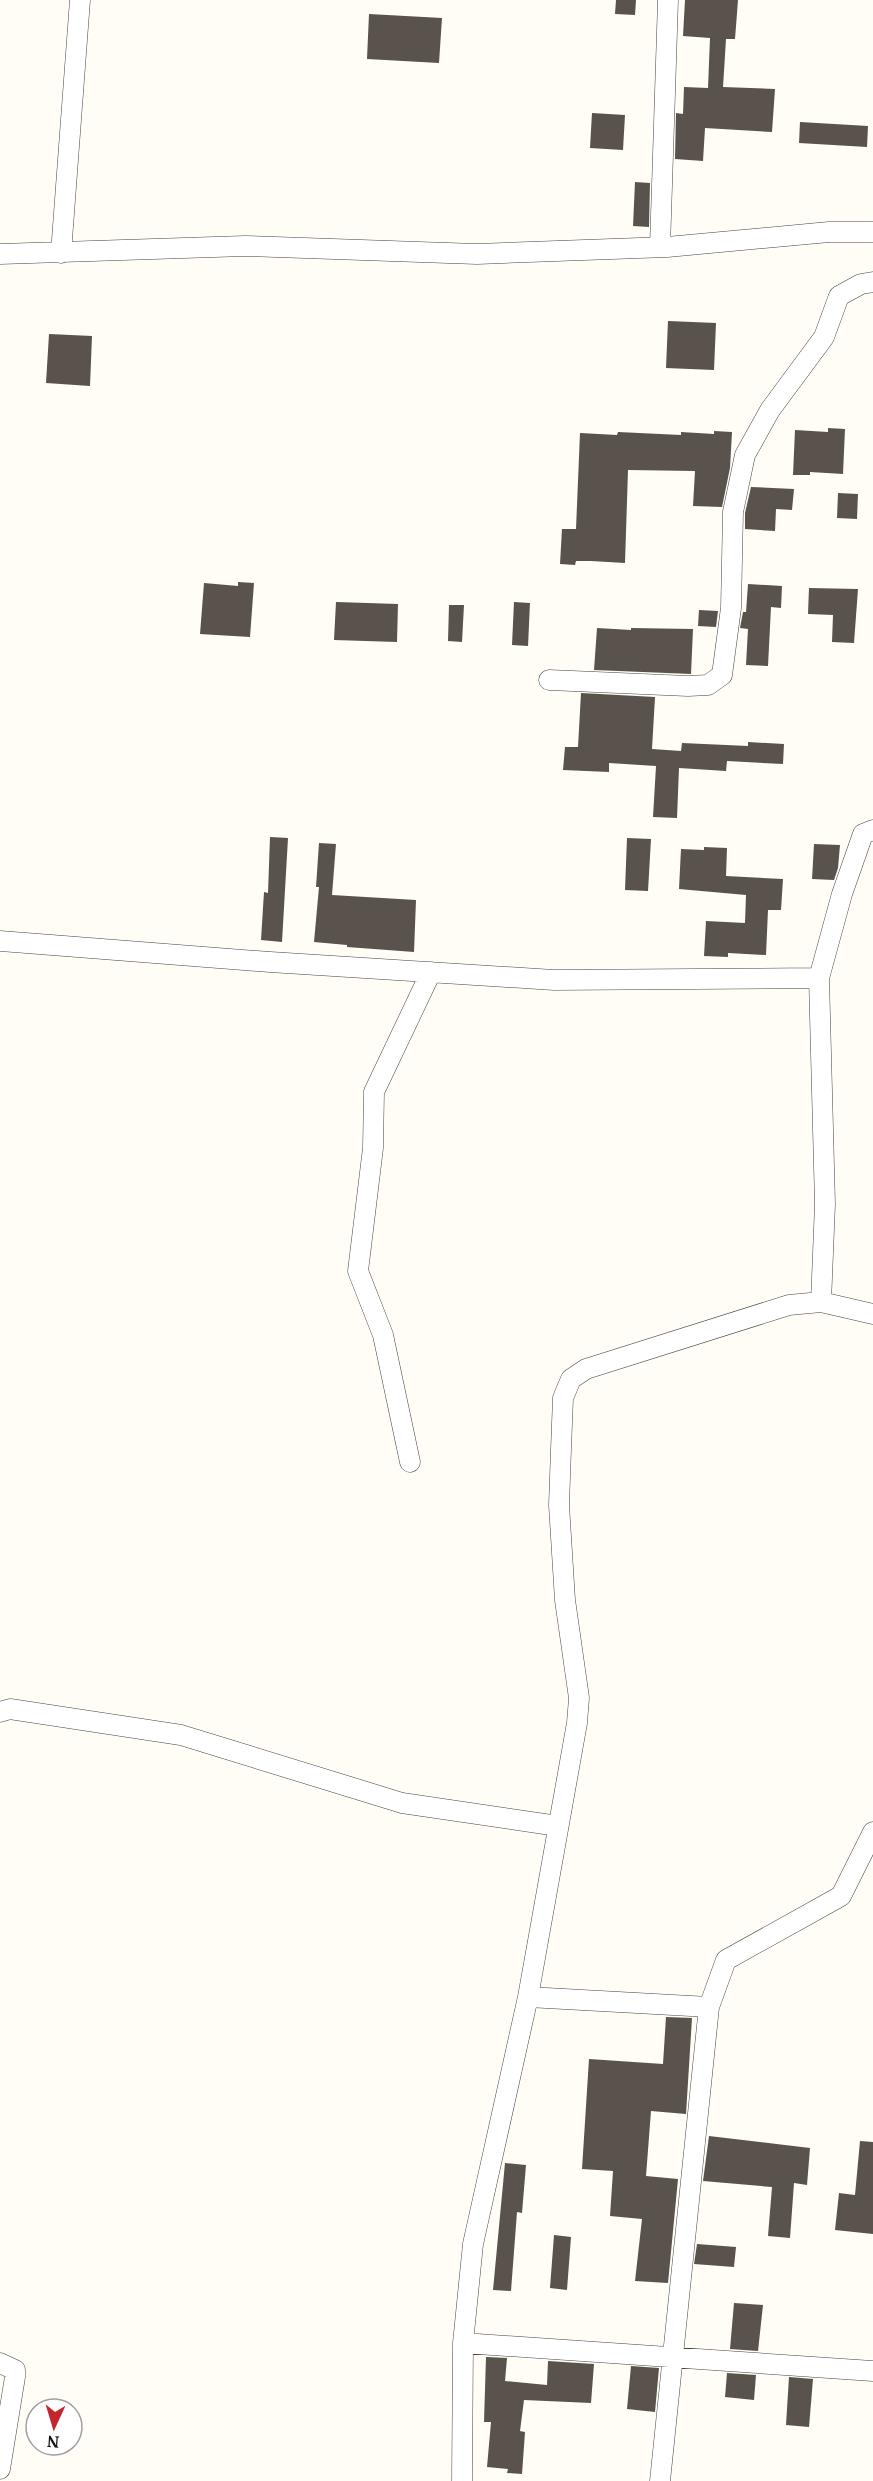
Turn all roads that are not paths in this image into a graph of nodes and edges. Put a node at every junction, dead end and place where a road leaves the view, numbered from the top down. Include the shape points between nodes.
1 (80, 0) edge
2 (668, 0) edge
3 (873, 232) edge
4 (660, 248) junction
5 (61, 253) junction
6 (0, 254) edge
7 (873, 282) edge
8 (549, 680) dead end
9 (873, 830) edge
10 (0, 940) edge
11 (430, 972) junction
12 (819, 978) junction
13 (821, 1302) junction
14 (873, 1314) edge
15 (410, 1462) dead end
16 (0, 1712) edge
17 (558, 1826) junction
18 (873, 1832) edge
19 (528, 1997) junction
20 (709, 2007) junction
21 (463, 2343) junction
22 (673, 2357) junction
23 (0, 2364) edge
24 (873, 2371) edge
25 (0, 2469) edge
26 (0, 2474) edge
27 (3, 2481) edge
28 (462, 2481) edge
29 (660, 2481) edge

1 - 5 street
2 - 4 street
3 - 4 street via 829,232
4 - 5 street via 477,254 245,246
5 - 6 street
7 - 8 street via 839,296 824,337 770,410 745,455 733,512 731,608 722,675 708,685
9 - 12 street via 863,834
10 - 11 street
11 - 12 street via 610,981
11 - 15 street via 375,1092 373,1148 358,1271 383,1335
12 - 13 street via 825,1204
13 - 14 street
13 - 17 street via 789,1305 586,1369 571,1379 563,1398 559,1505 565,1600 579,1698
16 - 17 street via 10,1709 181,1735 402,1803
17 - 19 street
18 - 20 street via 841,1896 726,1960
19 - 20 street
19 - 21 street via 473,2244
20 - 22 street
21 - 22 street
21 - 28 street
22 - 24 street
22 - 29 street
23 - 25 street via 15,2370 15,2377
26 - 27 street

